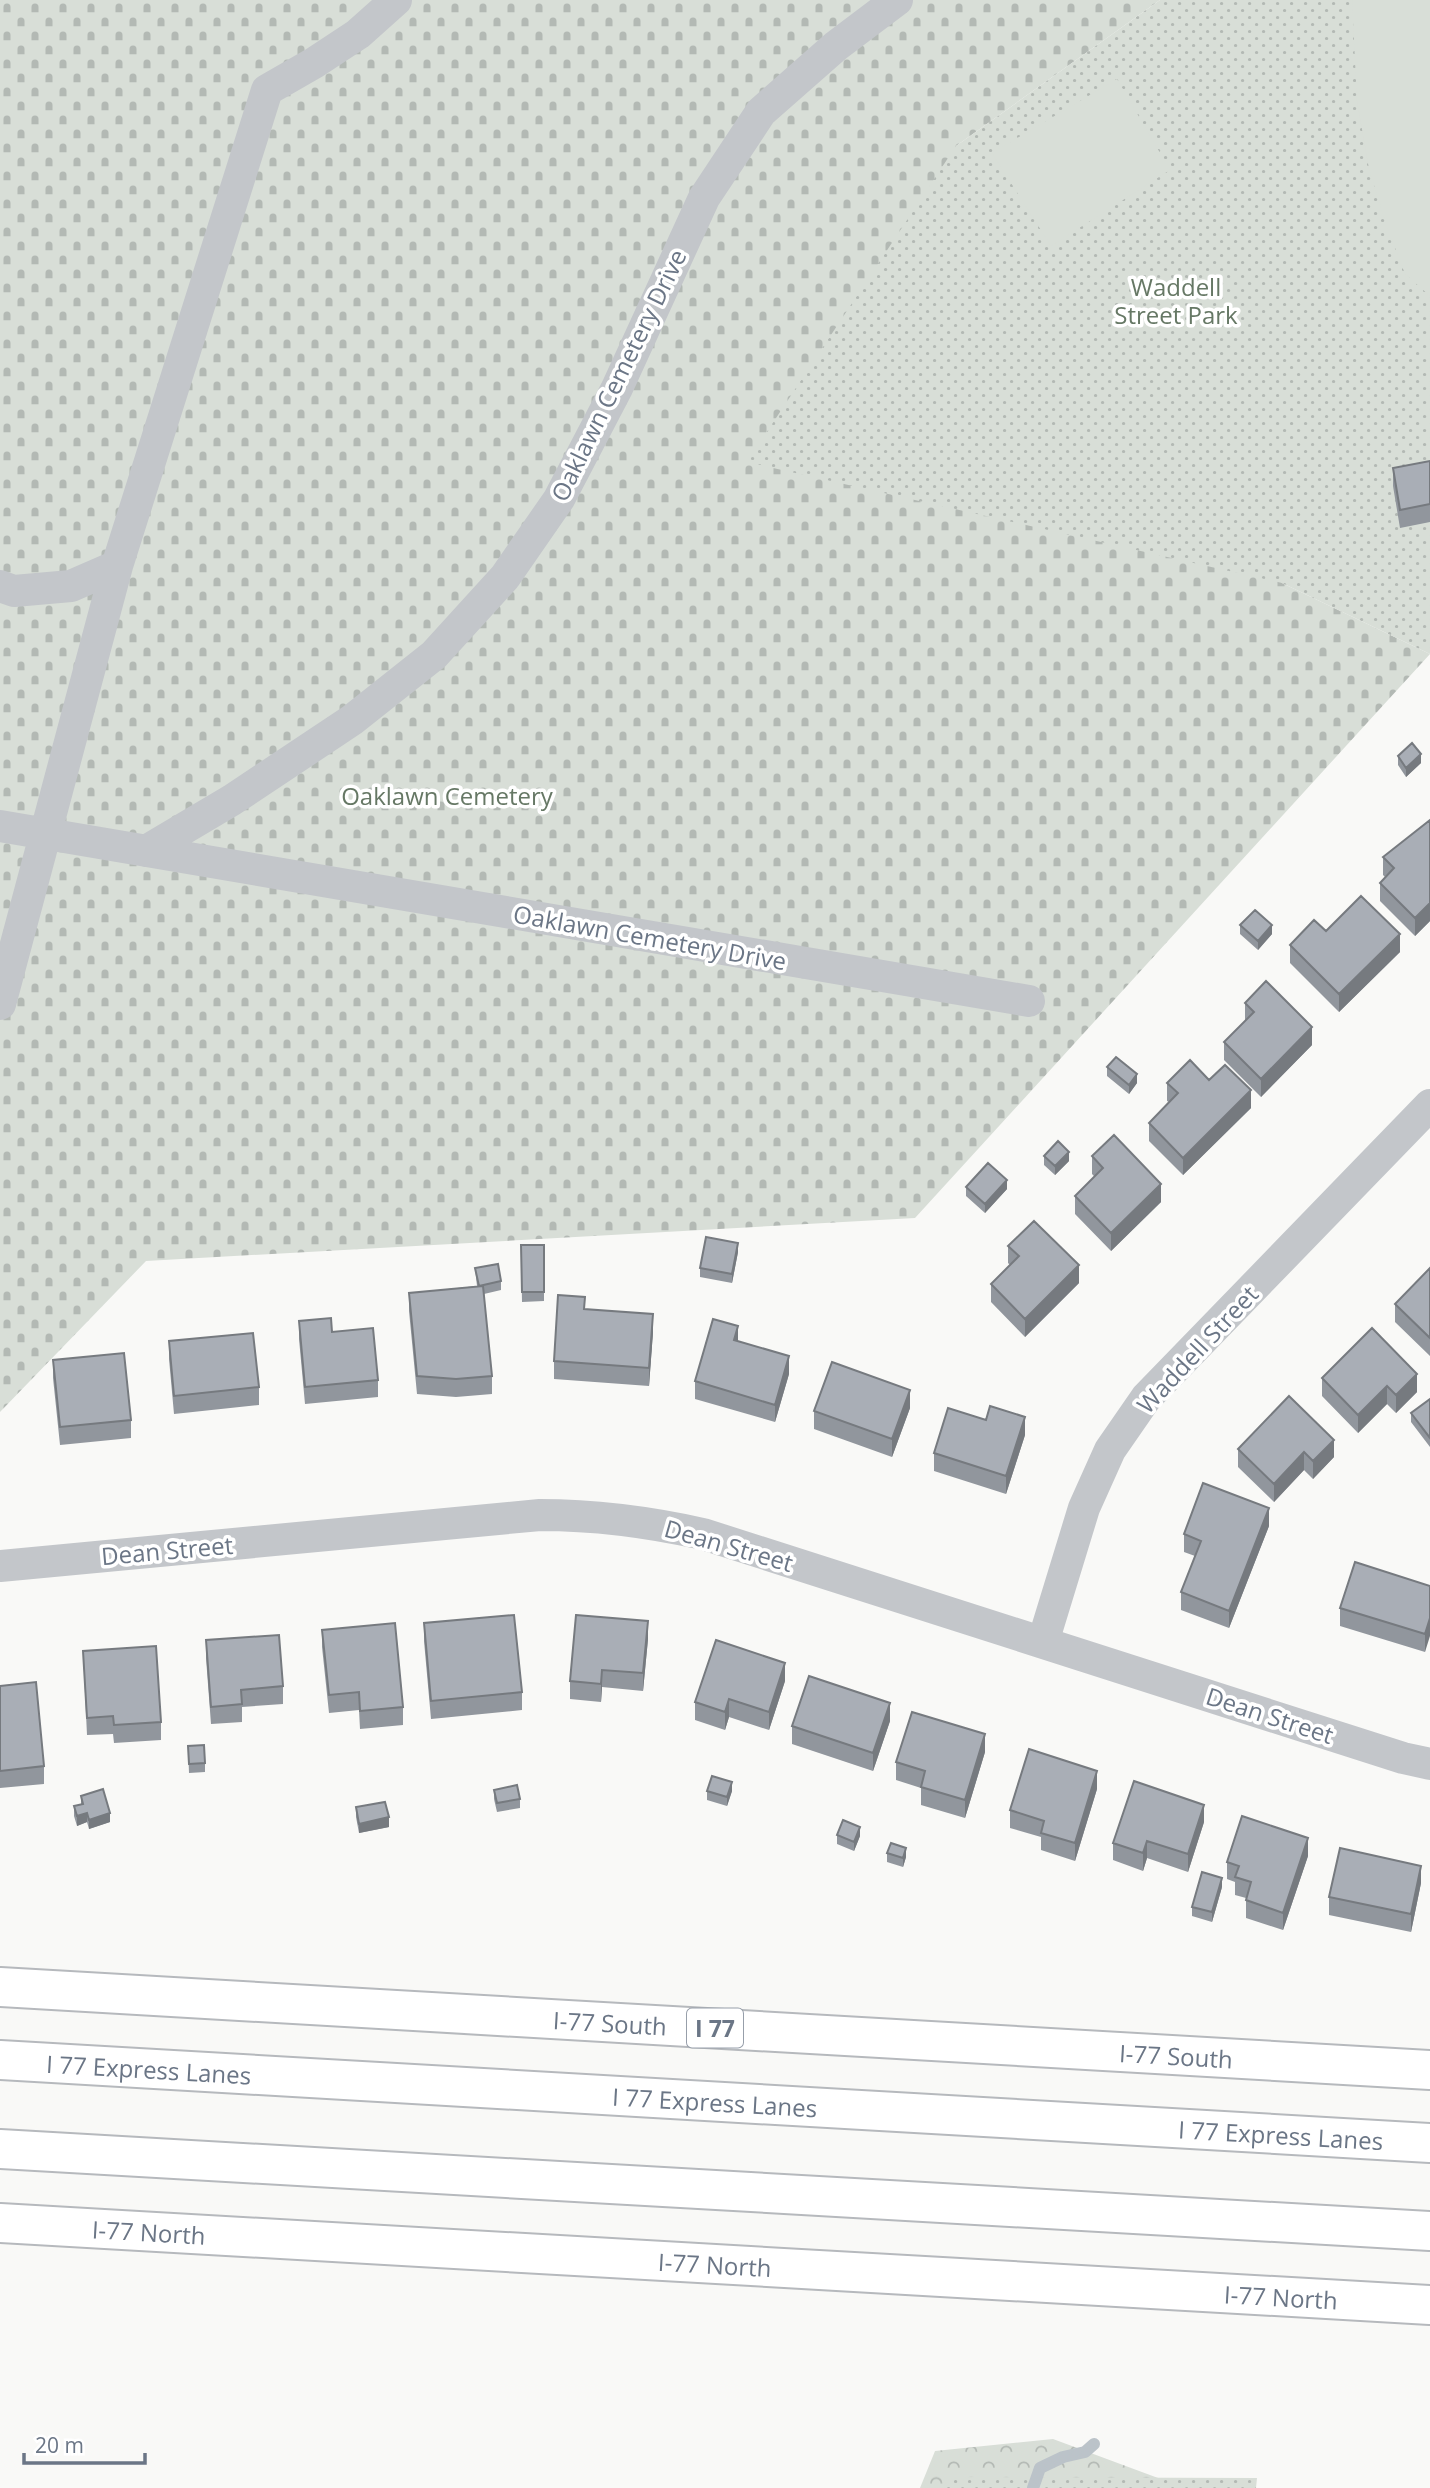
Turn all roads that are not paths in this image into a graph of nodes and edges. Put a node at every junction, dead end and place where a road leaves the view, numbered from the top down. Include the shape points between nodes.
1 (396, 0) edge
2 (897, 0) edge
3 (117, 566) junction
4 (0, 586) edge
5 (0, 826) edge
6 (46, 835) junction
7 (146, 851) junction
8 (1030, 1002) dead end
9 (0, 1004) edge
10 (1430, 1105) edge
11 (0, 1566) edge
12 (1042, 1642) junction
13 (1430, 1764) edge
14 (0, 1987) edge
15 (0, 2060) edge
16 (1430, 2070) edge
17 (1430, 2143) edge
18 (0, 2149) edge
19 (0, 2223) edge
20 (1430, 2231) edge
21 (1430, 2305) edge

1 - 3 street via 358,34 267,90
2 - 7 street, Oaklawn Cemetery Drive via 761,112 704,198 617,388 559,499 505,577 434,655 352,720
3 - 4 street via 71,586 14,591
3 - 6 street
5 - 6 street, Oaklawn Cemetery Drive
6 - 7 street, Oaklawn Cemetery Drive
6 - 9 street
7 - 8 street, Oaklawn Cemetery Drive
10 - 12 street, Waddell Street via 1146,1398 1110,1450 1084,1508
11 - 12 street, Dean Street via 540,1515 581,1515 703,1534
12 - 13 street, Dean Street
14 - 16 highway, I-77 South / I 77
15 - 17 highway, I 77 Express Lanes
18 - 20 highway
19 - 21 highway, I-77 North

